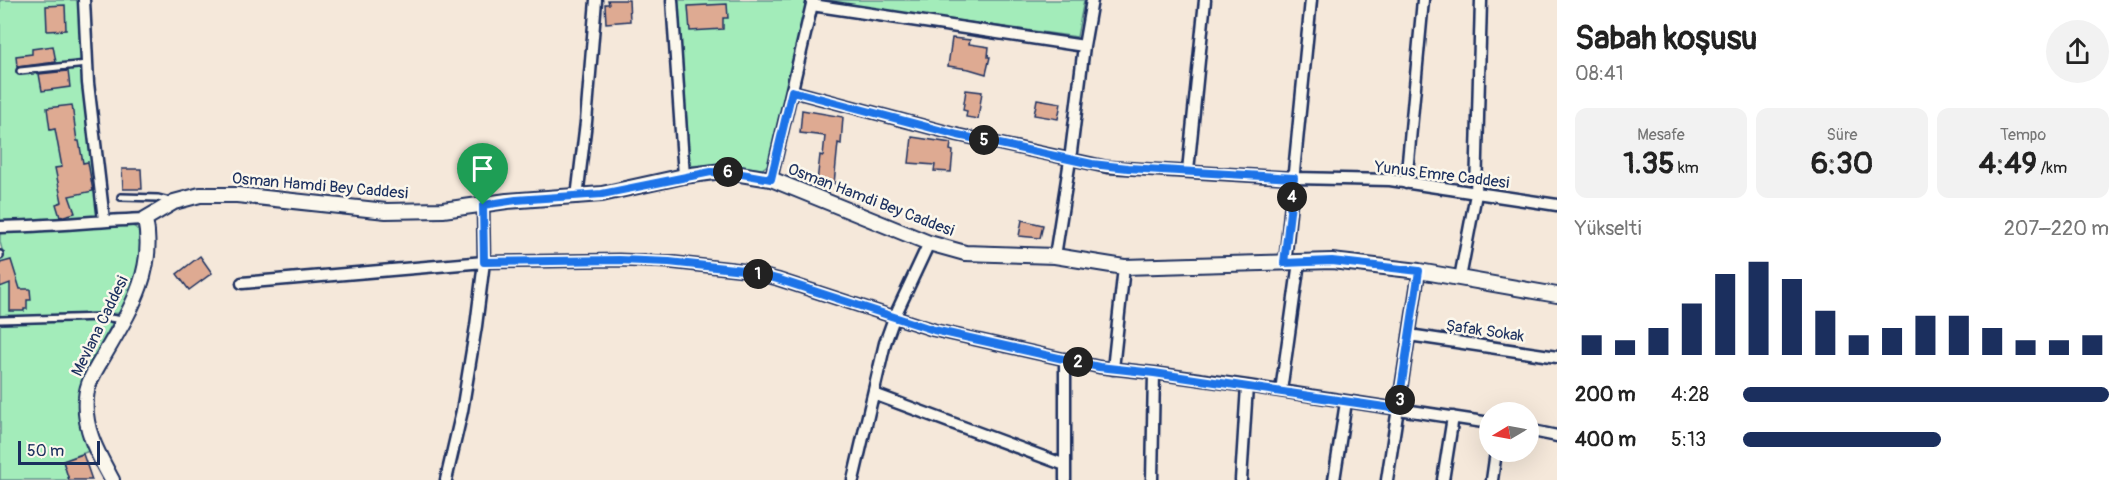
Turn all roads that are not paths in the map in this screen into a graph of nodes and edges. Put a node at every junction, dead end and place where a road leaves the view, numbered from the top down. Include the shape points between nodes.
1 (84, 0) edge
2 (596, 0) edge
3 (672, 0) edge
4 (1092, 0) edge
5 (1205, 0) edge
6 (1311, 0) edge
7 (1423, 0) edge
8 (1481, 0) edge
9 (813, 3) edge
10 (1083, 46) junction
11 (87, 64) junction
12 (20, 71) dead end
13 (792, 91) junction
14 (1070, 160) junction
15 (1188, 171) junction
16 (684, 176) junction
17 (1294, 178) junction
18 (771, 179) junction
19 (1406, 183) junction
20 (1476, 194) junction
21 (577, 196) junction
22 (121, 197) dead end
23 (174, 202) junction
24 (483, 205) junction
25 (1557, 205) edge
26 (145, 219) junction
27 (104, 220) junction
28 (0, 227) edge
29 (928, 243) junction
30 (1055, 256) junction
31 (484, 262) junction
32 (1299, 262) junction
33 (1284, 263) junction
34 (1124, 267) junction
35 (1419, 271) junction
36 (1460, 278) junction
37 (242, 283) dead end
38 (1557, 295) edge
39 (894, 318) junction
40 (0, 320) edge
41 (124, 321) junction
42 (1409, 335) junction
43 (1557, 357) edge
44 (1065, 359) junction
45 (1113, 369) junction
46 (1154, 373) junction
47 (1247, 386) junction
48 (1281, 391) junction
49 (874, 393) junction
50 (1346, 402) junction
51 (1398, 409) junction
52 (1453, 417) junction
53 (1479, 421) edge
54 (1539, 432) edge
55 (1557, 436) edge
56 (1495, 462) edge
57 (1065, 465) junction
58 (112, 480) edge
59 (446, 480) edge
60 (853, 480) edge
61 (1065, 480) edge
62 (1152, 480) edge
63 (1241, 480) edge
64 (1334, 480) edge
65 (1388, 480) edge
66 (1443, 480) edge
67 (1492, 480) edge

1 - 11 street
2 - 21 street
3 - 16 street
4 - 10 street
5 - 15 street
6 - 17 street
7 - 19 street
8 - 20 street
9 - 10 street
9 - 13 street
10 - 14 street
11 - 12 lane
11 - 27 street
13 - 14 street, Yunus Emre Caddesi
13 - 18 street
14 - 15 street, Yunus Emre Caddesi via 1118,168
14 - 30 street
15 - 17 street, Yunus Emre Caddesi
16 - 18 street, Osman Hamdi Bey Caddesi via 722,171
16 - 21 street, Osman Hamdi Bey Caddesi
17 - 19 street, Yunus Emre Caddesi
17 - 33 street
18 - 29 street, Osman Hamdi Bey Caddesi
19 - 20 street, Yunus Emre Caddesi
20 - 25 street, Yunus Emre Caddesi
20 - 36 street
21 - 24 street, Osman Hamdi Bey Caddesi
22 - 23 lane
23 - 24 street, Osman Hamdi Bey Caddesi via 211,194 398,211
23 - 26 street, Osman Hamdi Bey Caddesi
24 - 31 street
26 - 27 street
26 - 41 street, Mevlana Caddesi via 147,260
27 - 28 street
29 - 30 street, Osman Hamdi Bey Caddesi via 965,253
29 - 39 street
30 - 34 street, Osman Hamdi Bey Caddesi
31 - 37 street
31 - 39 street via 619,260 718,266 777,279
31 - 59 street via 462,411
32 - 33 street, Osman Hamdi Bey Caddesi
32 - 35 street, Osman Hamdi Bey Caddesi via 1332,261
32 - 48 street
33 - 34 street, Osman Hamdi Bey Caddesi
34 - 45 street
35 - 36 street, Osman Hamdi Bey Caddesi
35 - 42 street
36 - 38 street, Osman Hamdi Bey Caddesi
39 - 44 street
39 - 49 street
40 - 41 lane via 103,317
41 - 58 street, Mevlana Caddesi via 92,377 86,398 92,441
42 - 43 street, Şafak Sokak
42 - 51 street
44 - 45 street
44 - 57 street
45 - 46 street
46 - 47 street
46 - 62 street
47 - 48 street
47 - 63 street
48 - 50 street
49 - 57 street
49 - 60 street
50 - 51 street
50 - 64 street
51 - 52 street
51 - 65 street
52 - 53 street
52 - 66 street
54 - 55 street
56 - 67 street
57 - 61 street

